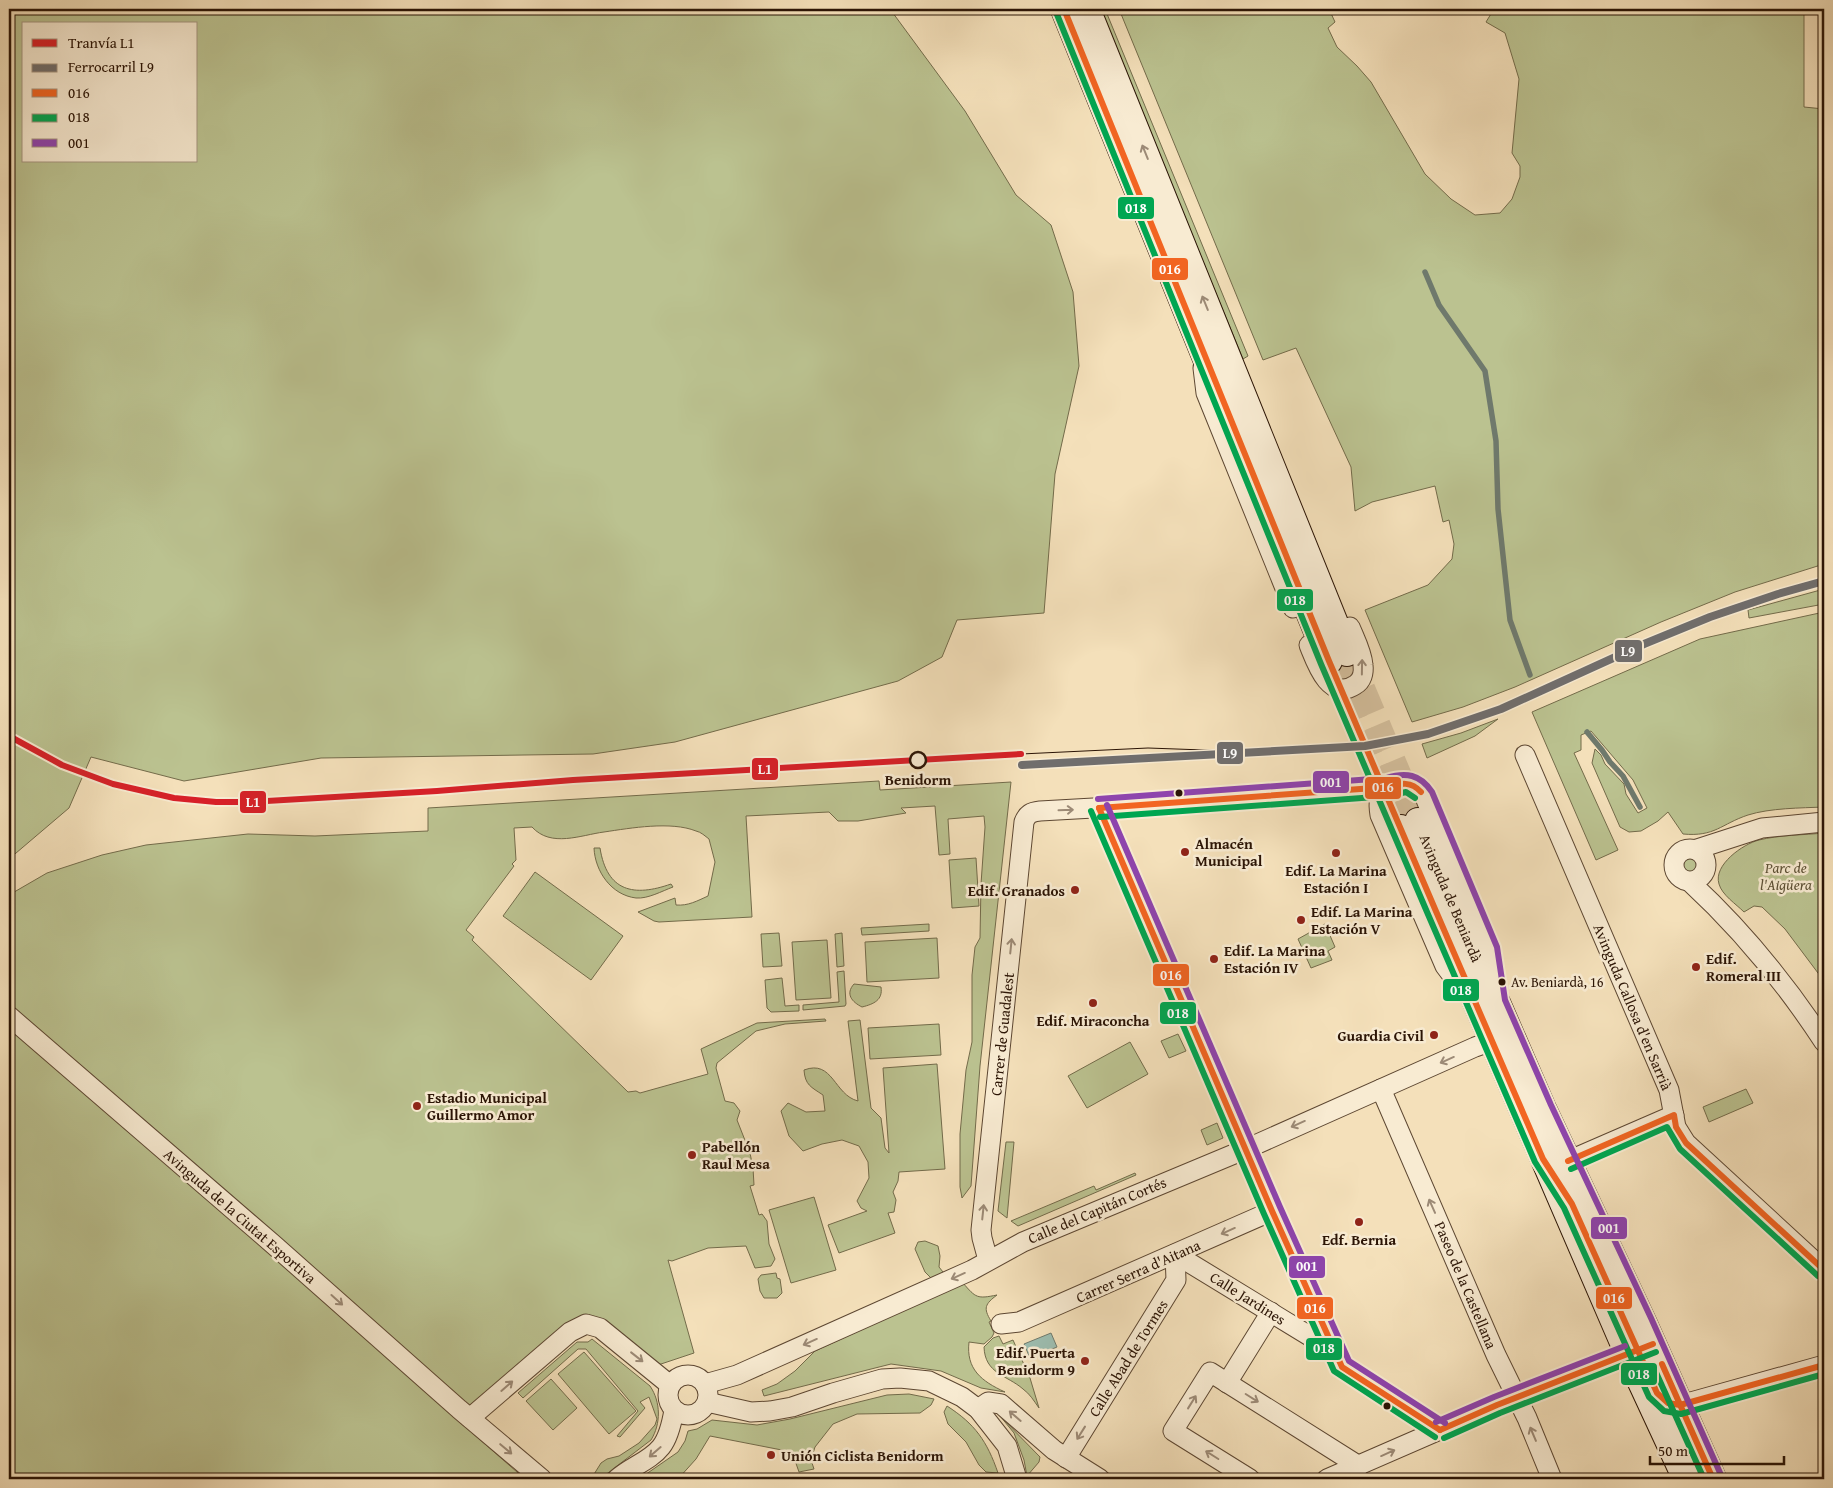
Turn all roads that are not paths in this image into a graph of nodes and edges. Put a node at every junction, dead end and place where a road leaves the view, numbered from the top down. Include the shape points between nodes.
1 (1064, 9) edge
2 (1088, 9) edge
3 (1209, 338) junction
4 (1338, 657) tunnel mouth
5 (1525, 755) dead end
6 (1388, 788) junction
7 (1099, 808) junction
8 (1034, 812) joint
9 (1824, 822) edge
10 (1410, 825) tunnel mouth
11 (1487, 1006) junction
12 (9, 1016) edge
13 (1496, 1040) junction
14 (1824, 1042) edge
15 (1381, 1089) junction
16 (1543, 1109) junction
17 (1674, 1116) junction
18 (1246, 1149) junction
19 (1556, 1160) junction
20 (1272, 1211) junction
21 (1175, 1254) junction
22 (988, 1260) junction
23 (1824, 1270) edge
24 (1271, 1312) junction
25 (1001, 1324) dead end
26 (1639, 1349) junction
27 (1334, 1351) junction
28 (1824, 1365) edge
29 (1227, 1383) junction
30 (670, 1385) junction
31 (706, 1393) junction
32 (1517, 1398) junction
33 (1680, 1405) junction
34 (978, 1408) junction
35 (674, 1410) junction
36 (470, 1418) junction
37 (1440, 1430) junction
38 (1066, 1458) junction
39 (1360, 1466) junction
40 (542, 1479) edge
41 (617, 1479) edge
42 (1017, 1479) edge
43 (1100, 1479) edge
44 (1250, 1479) edge
45 (1327, 1479) edge
46 (1552, 1479) edge
47 (1686, 1479) edge
48 (1713, 1479) edge

1 - 3 main road
3 -> 2 main road
3 -> 3 street via 1206,393 1308,644 1328,681 1339,689 1356,685 1363,673 1359,649 1249,375
3 - 4 main road
5 - 17 street, Avinguda Callosa d'en Sarrià via 1669,1090
6 - 7 street, Avinguda de Beniardà
6 - 11 street via 1380,795 1380,815 1445,966
6 - 11 street, Avinguda de Beniardà via 1406,782 1416,785 1424,795 1489,950
8 -> 7 street, Avinguda de Beniardà
7 - 18 street
22 -> 8 street, Carrer de Guadalest via 981,1230 1024,822 1026,816
9 - 14 street via 1762,828 1735,838 1699,868 1709,899 1779,978
10 - 11 main road, Avinguda de Beniardà
11 - 13 main road, Avinguda de Beniardà
11 - 16 main road, Avinguda de Beniardà
12 -> 36 street, Avinguda de la Ciutat Esportiva
13 -> 15 street, Calle del Capitán Cortés
13 - 16 street, Avinguda de Beniardà via 1514,1050
13 - 19 main road, Avinguda de Beniardà
15 -> 18 street, Calle del Capitán Cortés
32 -> 15 street, Paseo de la Castellana
16 - 19 main road, Avinguda de Beniardà
17 - 19 street
17 - 23 street, Avinguda Callosa d'en Sarrià via 1676,1127 1686,1143
18 - 20 street
18 - 22 street, Calle del Capitán Cortés via 1023,1242
19 - 26 main road, Avinguda de Beniardà
20 -> 21 street, Carrer Serra d'Aitana
20 - 27 street
21 - 24 street, Calle Jardines
21 - 25 street, Carrer Serra d'Aitana via 1020,1322
21 -> 38 street, Calle Abad de Tormes via 1176,1280
22 -> 31 street, Calle del Capitán Cortés via 746,1371
24 - 27 street, Calle Jardines
24 - 29 street
26 - 32 street
26 - 33 main road, Avinguda de Beniardà
26 - 47 main road, Avinguda de Beniardà
27 - 37 street, Calle Jardines via 1342,1367
28 - 33 street
29 -> 39 street
44 -> 29 street via 1174,1430 1210,1372
30 - 31 street via 686,1374 700,1378
30 - 35 street via 668,1398
36 -> 30 street via 570,1332 586,1324 600,1328
31 - 34 street via 751,1412 770,1411 792,1407 866,1382 900,1378 929,1381
31 - 35 street via 704,1408 693,1415
32 - 37 street
46 -> 32 street, Paseo de la Castellana
33 - 48 main road, Avinguda de Beniardà
38 -> 34 street via 1000,1404 988,1402
34 - 42 street via 1007,1446
35 -> 41 street via 671,1427 661,1447
36 -> 40 street, Avinguda de la Ciutat Esportiva
39 -> 37 street
38 - 43 street
39 - 45 street

